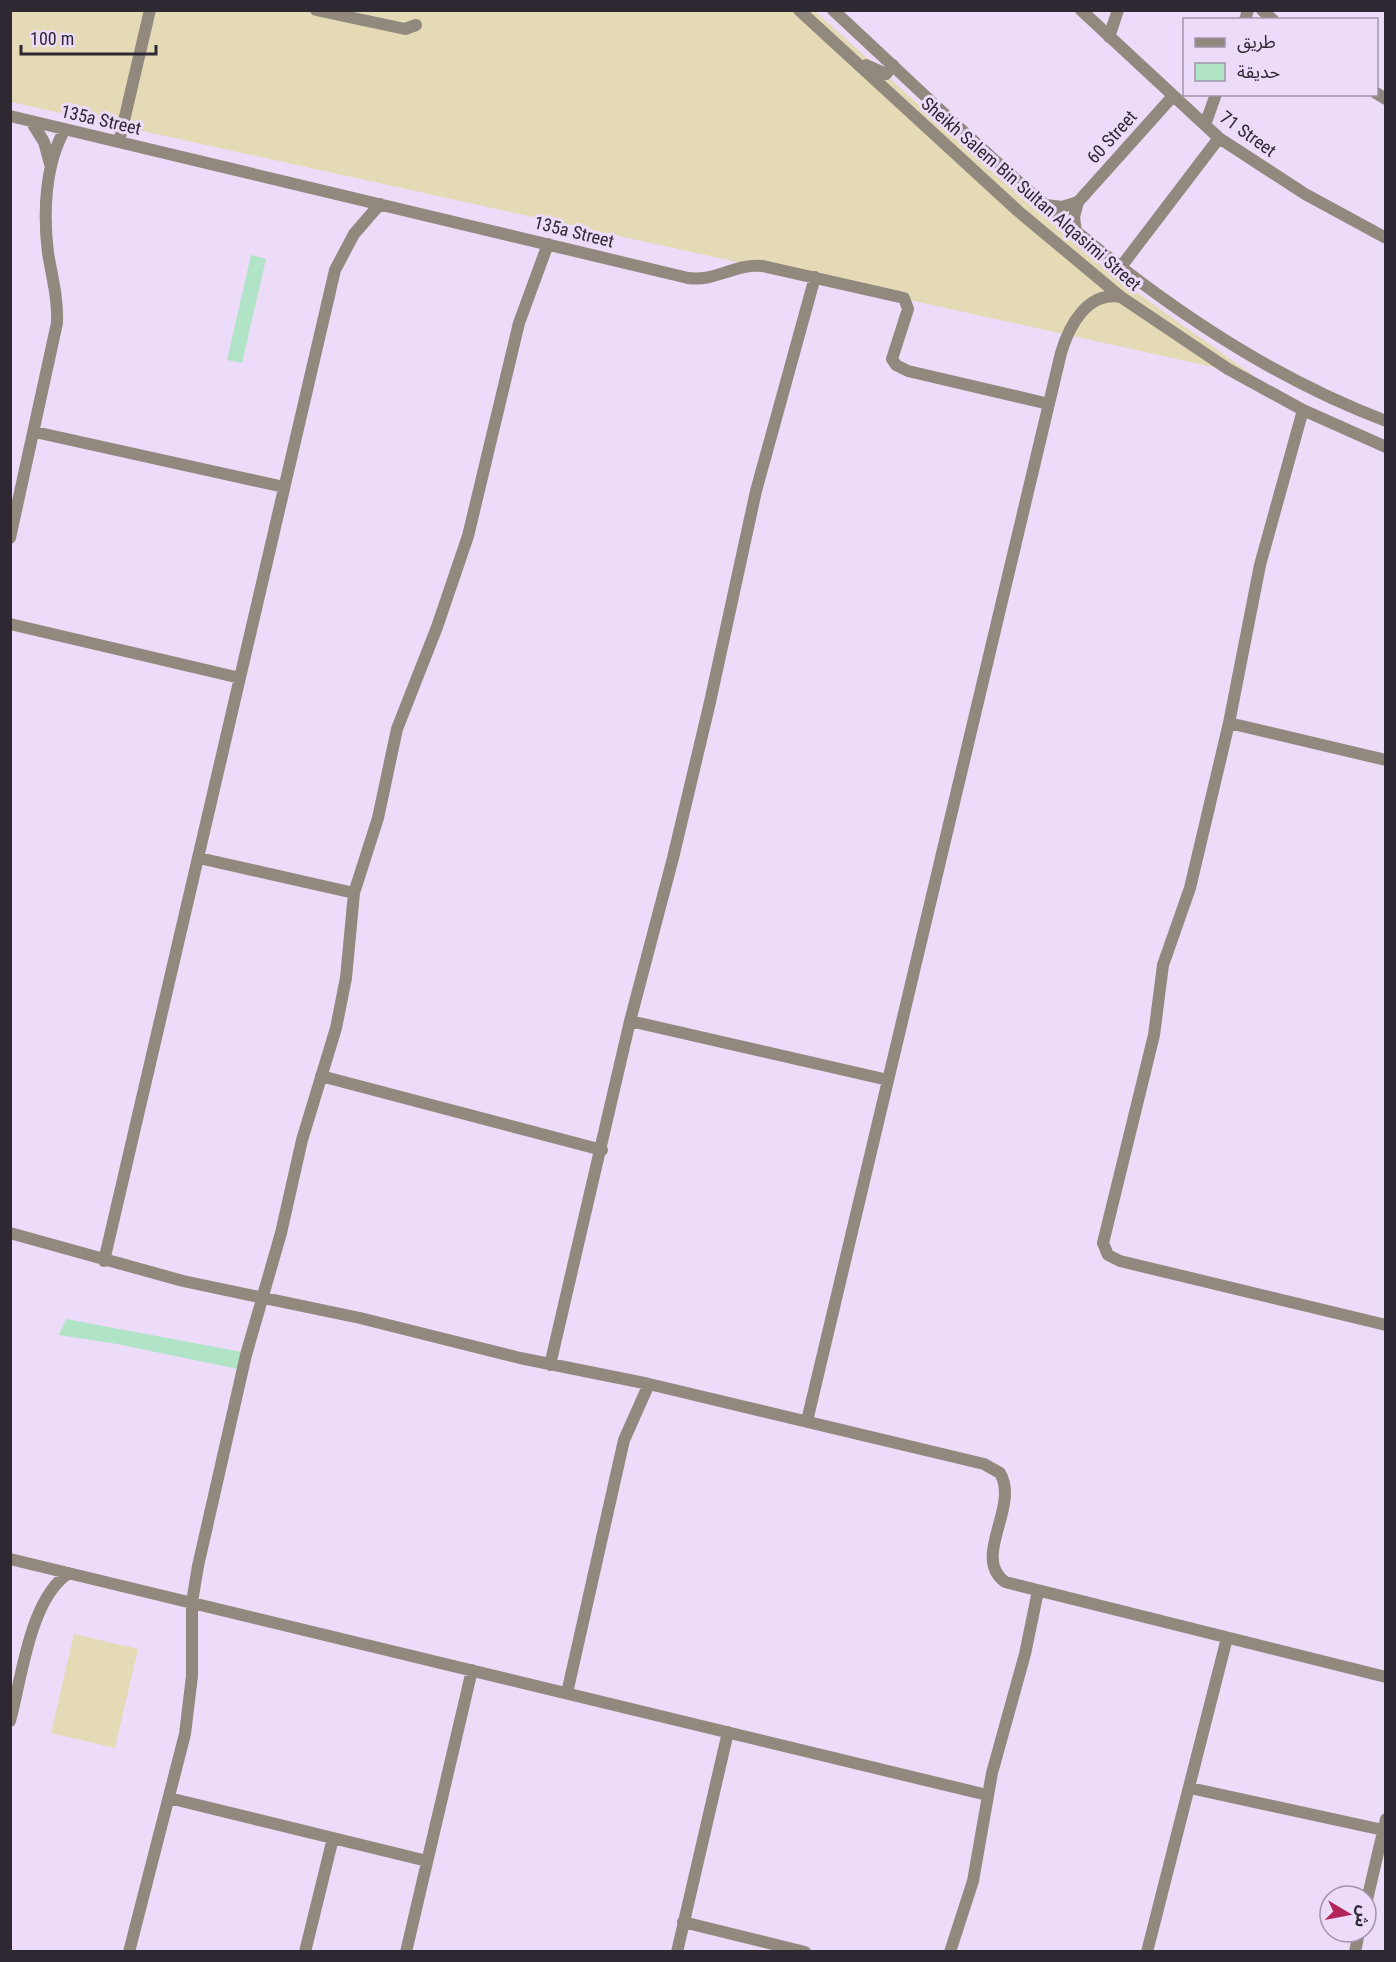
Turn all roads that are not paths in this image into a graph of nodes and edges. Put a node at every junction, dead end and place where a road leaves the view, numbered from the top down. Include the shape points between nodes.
1 (150, 10) edge
2 (316, 10) edge
3 (799, 10) edge
4 (833, 10) edge
5 (1081, 10) edge
6 (1119, 10) edge
7 (416, 26) dead end
8 (1109, 37) junction
9 (846, 54) junction
10 (893, 65) junction
11 (1173, 96) junction
12 (1215, 96) edge
13 (10, 116) edge
14 (31, 121) junction
15 (1205, 125) junction
16 (65, 129) junction
17 (1219, 138) junction
18 (119, 142) junction
19 (50, 165) junction
20 (1078, 202) junction
21 (380, 204) junction
22 (1045, 205) junction
23 (1076, 232) junction
24 (1386, 238) edge
25 (548, 244) junction
26 (1120, 268) junction
27 (1087, 271) junction
28 (815, 277) junction
29 (1120, 297) junction
30 (1089, 304) junction
31 (1049, 404) junction
32 (1303, 410) junction
33 (1386, 421) edge
34 (35, 432) junction
35 (1386, 447) edge
36 (284, 487) junction
37 (10, 538) edge
38 (10, 624) edge
39 (240, 678) junction
40 (1229, 723) junction
41 (1386, 760) edge
42 (199, 858) junction
43 (354, 893) junction
44 (630, 1021) junction
45 (321, 1076) junction
46 (888, 1080) junction
47 (602, 1149) junction
48 (10, 1233) edge
49 (104, 1261) junction
50 (262, 1297) junction
51 (1386, 1325) edge
52 (550, 1365) junction
53 (649, 1384) junction
54 (807, 1420) junction
55 (10, 1559) edge
56 (69, 1573) junction
57 (1038, 1591) junction
58 (192, 1602) junction
59 (1227, 1638) junction
60 (472, 1670) junction
61 (1386, 1677) edge
62 (567, 1693) junction
63 (10, 1721) edge
64 (728, 1732) junction
65 (1190, 1788) junction
66 (987, 1795) junction
67 (169, 1798) junction
68 (1384, 1825) edge
69 (333, 1838) junction
70 (427, 1861) junction
71 (1371, 1884) edge
72 (683, 1922) junction
73 (129, 1952) edge
74 (305, 1952) edge
75 (406, 1952) edge
76 (677, 1952) edge
77 (805, 1952) edge
78 (950, 1952) edge
79 (1147, 1952) edge

1 - 18 street
2 - 7 street via 405,29
3 - 9 street, Sheikh Salem Bin Sultan Alqasimi Street
4 - 10 street, Sheikh Salem Bin Sultan Alqasimi Street
5 - 8 street, 71 Street
6 - 8 street
8 - 11 street, 71 Street
9 - 10 street via 882,74
9 - 27 street, Sheikh Salem Bin Sultan Alqasimi Street
10 - 22 street, Sheikh Salem Bin Sultan Alqasimi Street
11 - 15 street, 71 Street
11 - 20 street, 60 Street
12 - 15 street
13 - 14 street, 135a Street
14 - 16 street, 135a Street
14 - 19 street via 44,142
15 - 17 street, 71 Street
16 - 18 street, 135a Street
16 - 19 street
17 - 24 street, 71 Street via 1305,194
17 - 26 street
18 - 21 street, 135a Street
19 - 34 street via 48,251 58,304 57,322
20 - 22 street via 1062,207
20 - 23 street
21 - 25 street, 135a Street
21 - 36 street via 354,234 335,270
22 - 23 street, Sheikh Salem Bin Sultan Alqasimi Street
23 - 26 street, Sheikh Salem Bin Sultan Alqasimi Street
25 - 28 street, 135a Street via 701,280 752,265
25 - 43 street via 519,323 468,536 397,729 378,818
26 - 33 street, Sheikh Salem Bin Sultan Alqasimi Street via 1246,354 1326,396
27 - 29 street, Sheikh Salem Bin Sultan Alqasimi Street
27 - 30 street via 1092,287
28 - 31 street, 135a Street via 904,298 908,309 892,358 896,365
28 - 44 street via 756,491 676,847
29 - 30 street via 1104,296
29 - 32 street, Sheikh Salem Bin Sultan Alqasimi Street via 1228,369
30 - 31 street via 1066,336
31 - 46 street
32 - 35 street, Sheikh Salem Bin Sultan Alqasimi Street
32 - 40 street via 1260,565
34 - 36 street
34 - 37 street
36 - 39 street
38 - 39 street
39 - 42 street
40 - 41 street
40 - 51 street via 1191,888 1163,965 1154,1035 1103,1243 1108,1255 1120,1261
42 - 43 street
42 - 49 street
43 - 45 street via 342,1003
44 - 46 street
44 - 47 street
45 - 47 street
45 - 50 street
46 - 54 street
47 - 52 street
48 - 49 street
49 - 50 street
50 - 52 street
50 - 58 street
52 - 53 street
53 - 54 street
53 - 62 street via 624,1440
54 - 57 street via 993,1467 1007,1490 992,1555 994,1571 1005,1582
55 - 56 street
56 - 58 street
56 - 63 street via 51,1587 40,1607
57 - 59 street
57 - 66 street
58 - 60 street
58 - 67 street via 190,1701
59 - 61 street
59 - 65 street
60 - 62 street
60 - 70 street
62 - 64 street
64 - 66 street
64 - 72 street
65 - 68 street
65 - 79 street
66 - 78 street via 974,1881
67 - 69 street
67 - 73 street
68 - 71 street
69 - 70 street
69 - 74 street
70 - 75 street
72 - 76 street
72 - 77 street

